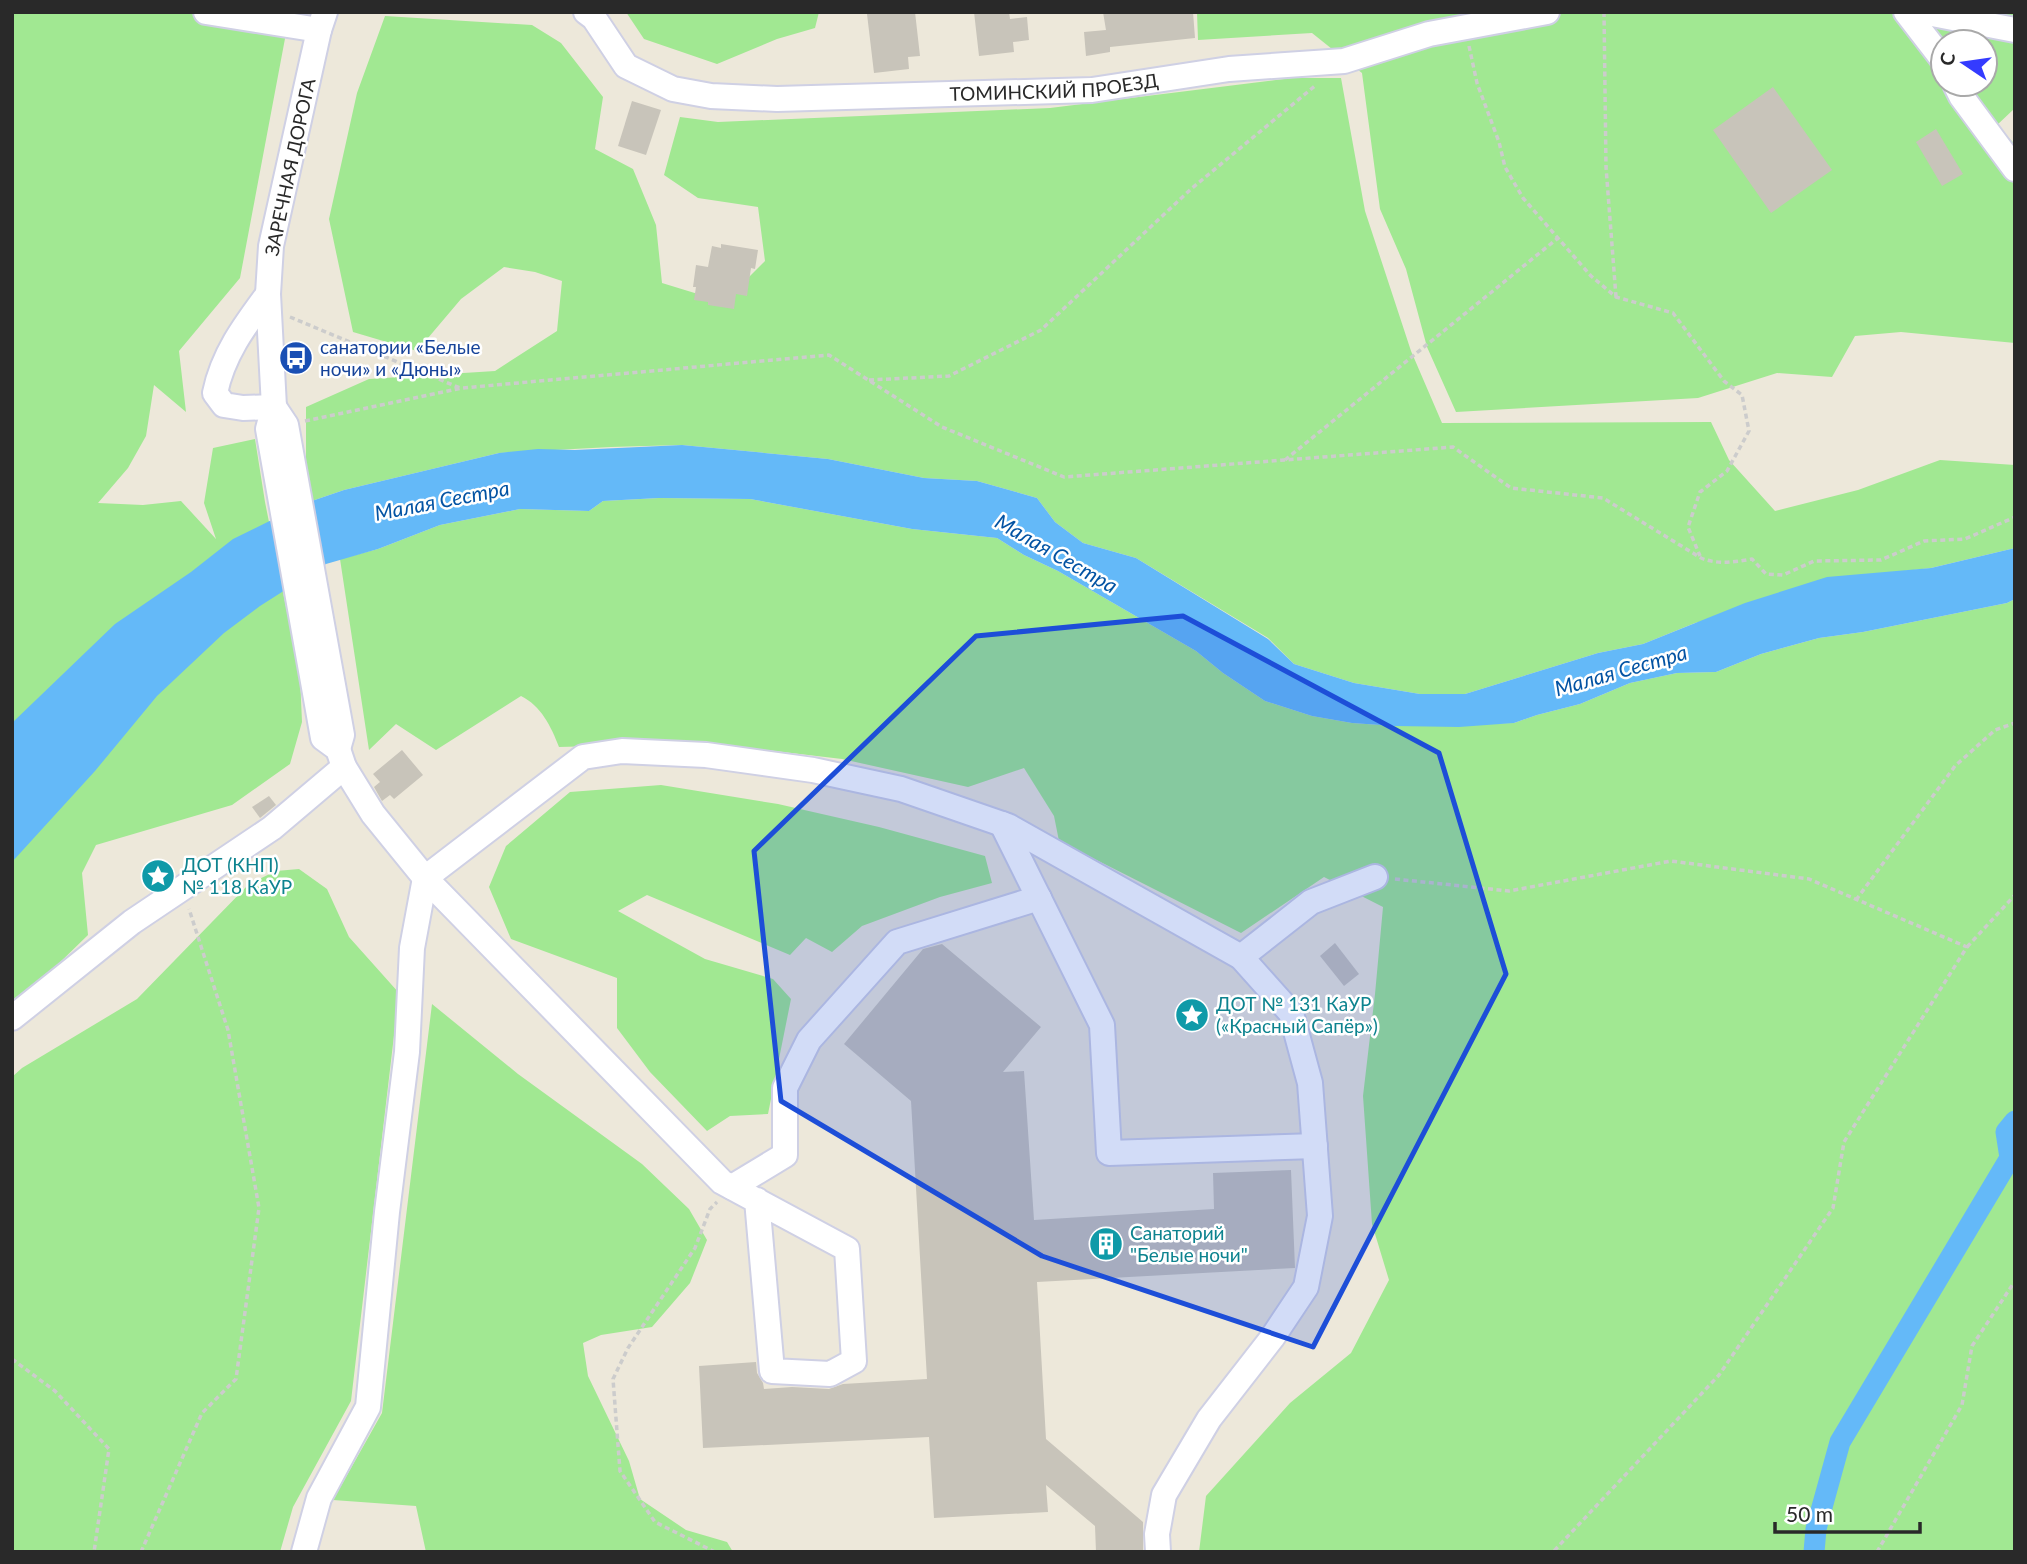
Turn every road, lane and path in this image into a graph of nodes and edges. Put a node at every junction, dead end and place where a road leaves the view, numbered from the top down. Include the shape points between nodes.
1 (206, 12) edge
2 (586, 12) edge
3 (1547, 12) edge
4 (1604, 12) edge
5 (1906, 12) edge
6 (1922, 12) edge
7 (322, 21) edge
8 (2009, 24) edge
9 (1465, 27) junction
10 (1929, 42) edge
11 (1344, 61) junction
12 (1962, 98) edge
13 (2015, 169) edge
14 (1558, 238) junction
15 (1616, 297) junction
16 (269, 301) junction
17 (869, 380) junction
18 (462, 388) junction
19 (276, 420) junction
20 (1284, 460) junction
21 (2015, 517) edge
22 (1700, 558) junction
23 (2015, 723) edge
24 (337, 747) junction
25 (1002, 824) junction
26 (1375, 877) joint
27 (425, 878) junction
28 (183, 888) junction
29 (2015, 895) edge
30 (1039, 898) junction
31 (1856, 901) junction
32 (1967, 947) junction
33 (1241, 957) junction
34 (12, 1018) edge
35 (1315, 1146) junction
36 (732, 1187) junction
37 (757, 1200) junction
38 (2015, 1281) edge
39 (12, 1359) edge
40 (94, 1552) edge
41 (141, 1552) edge
42 (304, 1552) edge
43 (715, 1552) edge
44 (1158, 1552) edge
45 (1553, 1552) edge
46 (1877, 1552) edge

1 - 7 street
2 - 11 street, ТОМИНСКИЙ ПРОЕЗД via 626,65 673,89 711,96 777,99 1092,90 1229,69
3 - 9 street, ТОМИНСКИЙ ПРОЕЗД
4 - 15 path via 1606,167
5 - 10 street
6 - 8 street
7 - 16 street, ЗАРЕЧНАЯ ДОРОГА via 271,246
9 - 11 street, ТОМИНСКИЙ ПРОЕЗД
9 - 14 path via 1477,83 1505,167 1523,198
11 - 17 path via 1191,190 1041,330 949,376
12 - 13 street
14 - 15 path
14 - 20 path
15 - 22 path via 1673,313 1724,381 1742,395 1749,431 1727,471 1700,492 1688,527
16 - 18 path
16 - 19 street, ЗАРЕЧНАЯ ДОРОГА
16 - 19 street via 239,334 220,368 215,393 224,405
17 - 18 path via 829,355
17 - 20 path via 942,427 1064,477
18 - 19 path
19 - 24 street, ЗАРЕЧНАЯ ДОРОГА
20 - 22 path via 1453,447 1511,488 1603,498
21 - 22 path via 1965,539 1924,541 1881,560 1814,561 1783,575 1766,574 1752,559 1727,563
23 - 31 path via 1995,730 1955,766
24 - 27 street via 373,814
24 - 28 street via 272,828
25 - 27 street via 901,789 813,770 706,755 622,751 583,757
25 - 30 street
25 - 33 street
26 - 31 path via 1509,891 1671,861 1809,878
26 - 33 street via 1311,902
27 - 36 street via 722,1182
27 - 42 street via 412,948 407,1052 368,1407 319,1498
28 - 34 street via 132,922
28 - 41 path via 228,1030 259,1208 236,1379 202,1413
29 - 32 path
30 - 35 street via 1102,1025 1109,1153
30 - 36 street via 897,942 809,1040 785,1088 785,1155
31 - 32 path
32 - 45 path via 1844,1142 1833,1208 1719,1376
33 - 35 street via 1291,1013 1310,1083
35 - 44 street via 1320,1216 1306,1287 1209,1419 1164,1495
36 - 37 street
36 - 43 path via 710,1209 695,1248 628,1348 613,1379 620,1471 655,1522
37 - 37 street via 772,1371 830,1374 855,1361 847,1249
38 - 46 path via 1972,1346 1962,1405
39 - 40 path via 55,1391 109,1449

